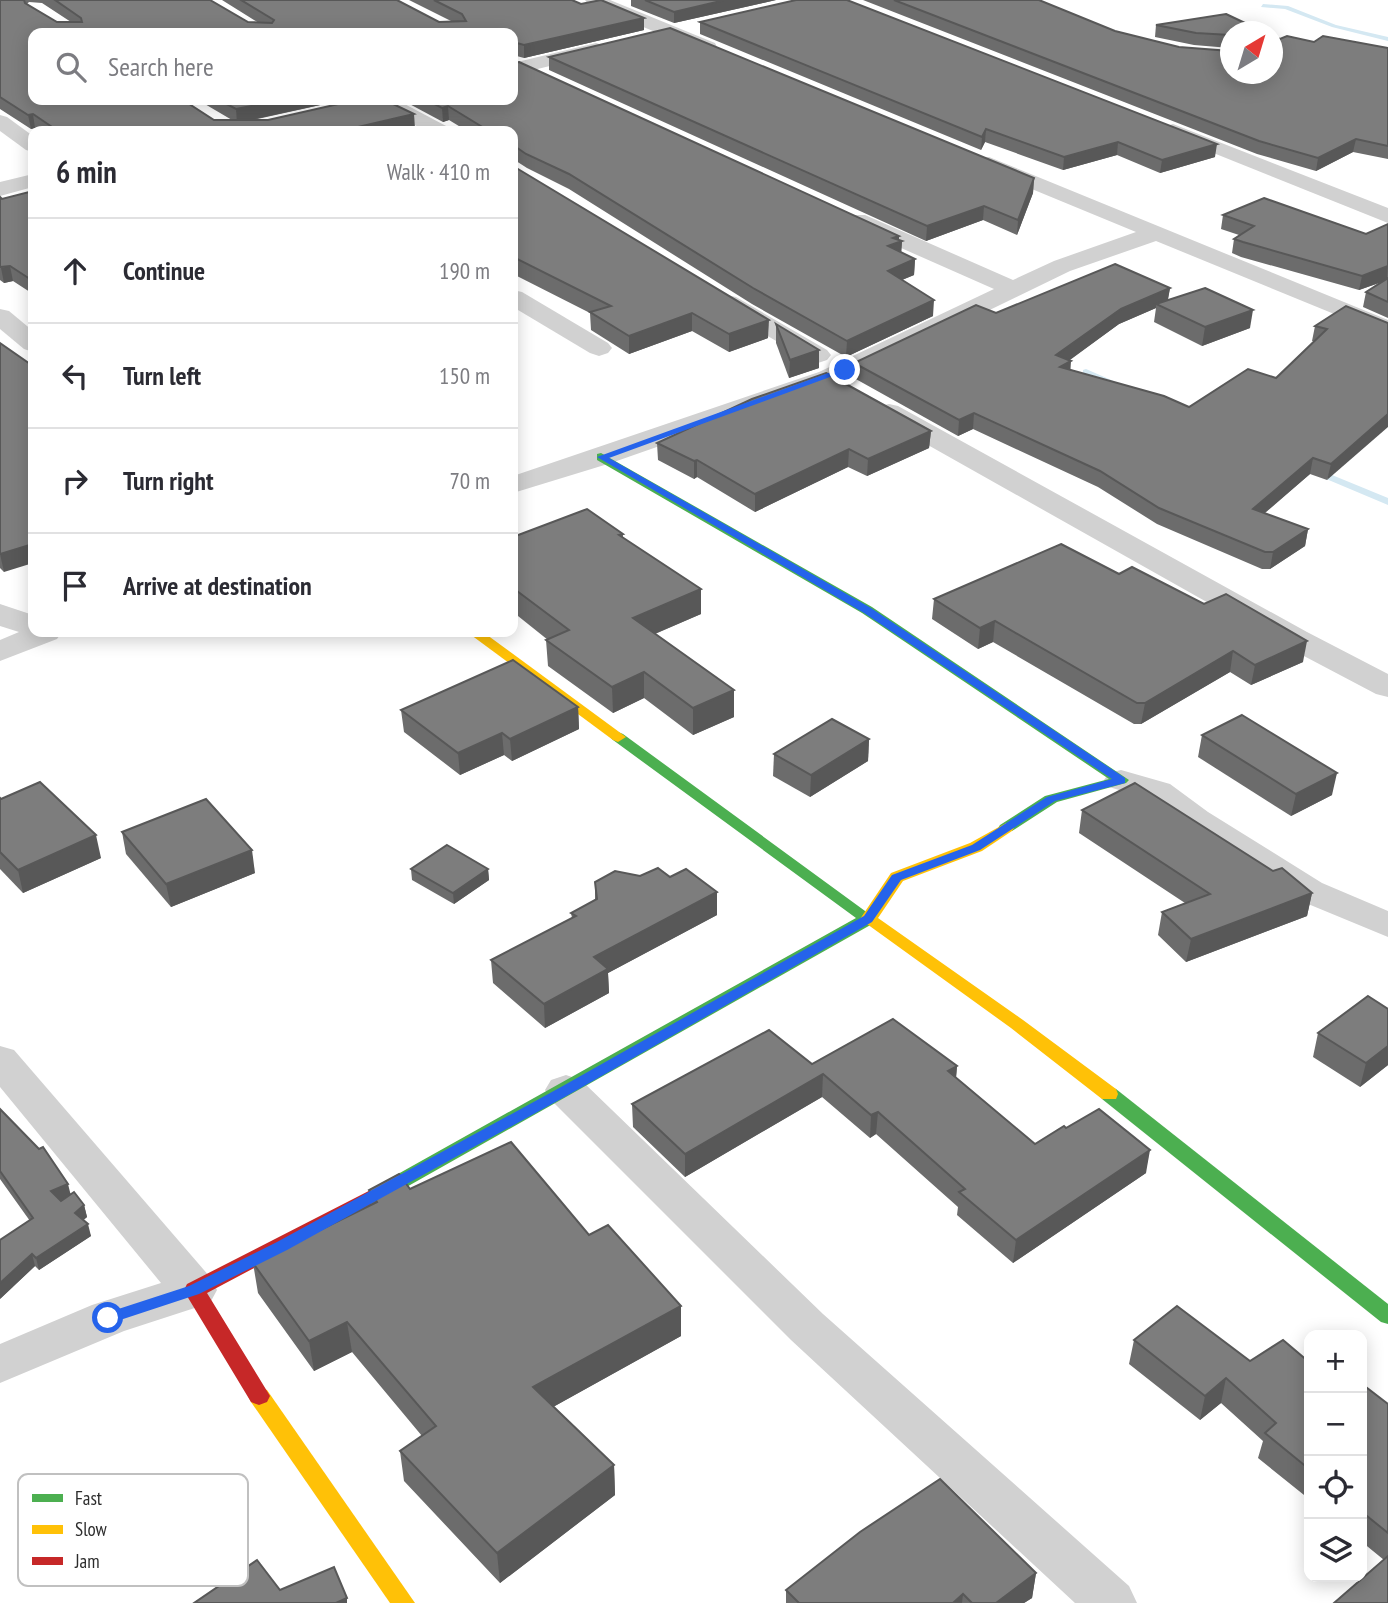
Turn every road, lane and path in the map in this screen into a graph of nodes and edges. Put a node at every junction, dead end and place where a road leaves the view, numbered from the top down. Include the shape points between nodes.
1 (594, 0) edge
2 (695, 25) edge
3 (669, 31) junction
4 (643, 38) edge
5 (616, 44) edge
6 (734, 58) edge
7 (518, 66) edge
8 (518, 67) edge
9 (558, 84) edge
10 (384, 105) edge
11 (0, 121) edge
12 (1161, 125) edge
13 (430, 126) edge
14 (28, 142) edge
15 (965, 153) edge
16 (28, 182) edge
17 (0, 190) edge
18 (839, 211) edge
19 (1388, 216) edge
20 (1157, 233) junction
21 (706, 289) edge
22 (1014, 289) junction
23 (518, 300) edge
24 (0, 316) edge
25 (1388, 329) edge
26 (28, 340) edge
27 (599, 348) dead end
28 (847, 384) junction
29 (601, 457) junction
30 (518, 482) edge
31 (0, 613) edge
32 (28, 623) edge
33 (34, 637) edge
34 (481, 637) edge
35 (0, 651) edge
36 (1388, 687) edge
37 (1121, 780) junction
38 (868, 919) junction
39 (1388, 925) edge
40 (0, 1060) edge
41 (566, 1090) junction
42 (194, 1290) junction
43 (1388, 1316) edge
44 (0, 1364) edge
45 (403, 1603) edge
46 (1111, 1603) edge

1 - 3 street
2 - 3 street
3 - 4 street
3 - 6 street
5 - 7 street
8 - 9 street
10 - 13 street
11 - 14 street
12 - 19 street
15 - 20 street
16 - 17 street
18 - 22 street
20 - 22 street via 1062,266
20 - 25 street
21 - 28 street
22 - 28 street
23 - 27 street
24 - 26 street
28 - 29 street
28 - 36 street
29 - 30 street
29 - 37 street via 867,610
31 - 32 street
33 - 35 street
34 - 38 street
37 - 38 street via 1051,799 976,847 897,877
37 - 39 street via 1157,790 1195,820 1309,891
38 - 41 street
38 - 43 street via 1144,1120
40 - 42 street
41 - 42 street
41 - 46 street via 807,1326
42 - 44 street via 108,1318
42 - 45 street via 242,1372

